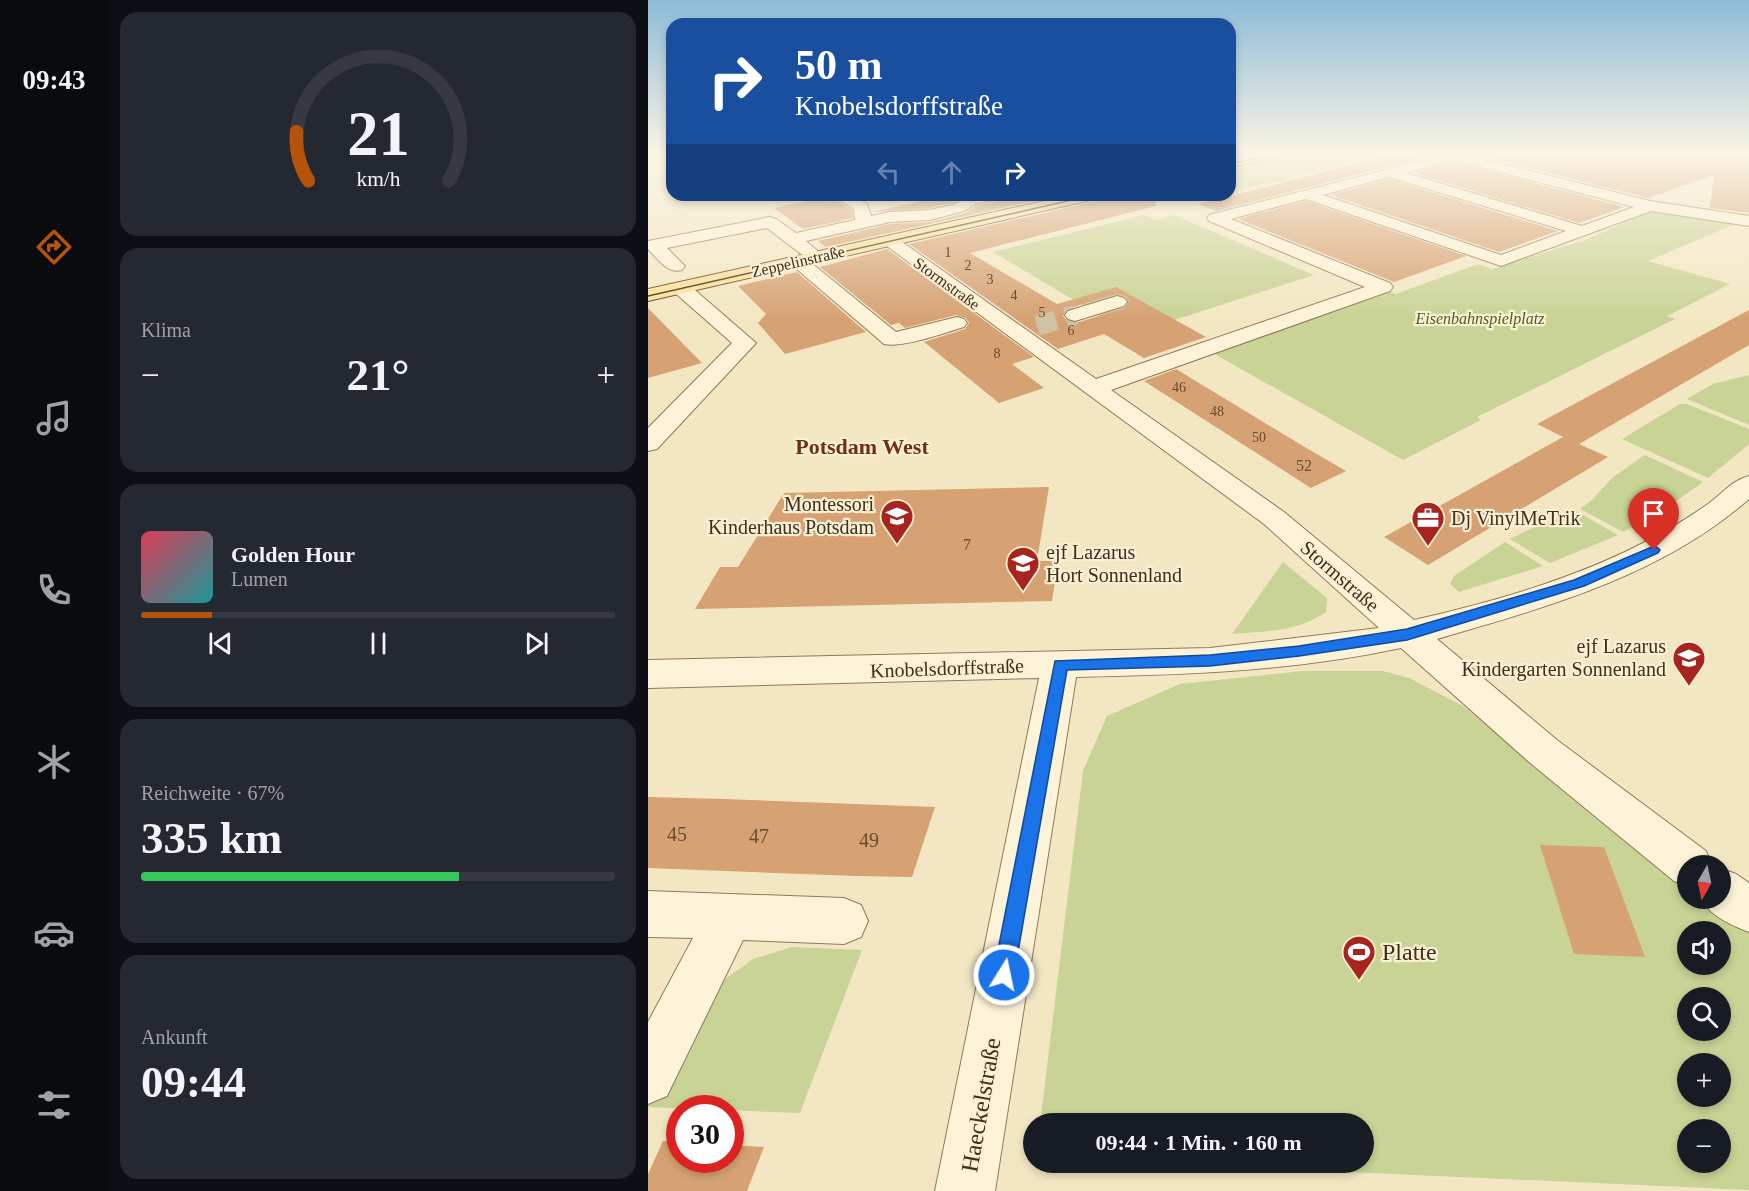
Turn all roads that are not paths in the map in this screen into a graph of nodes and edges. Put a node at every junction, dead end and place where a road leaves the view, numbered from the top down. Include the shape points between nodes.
1 (861, 208) edge
2 (959, 208) edge
3 (1036, 208) edge
4 (1258, 208) edge
5 (1346, 208) edge
6 (1505, 208) edge
7 (1646, 208) edge
8 (1660, 208) edge
9 (1749, 221) edge
10 (864, 223) junction
11 (1582, 231) junction
12 (794, 239) junction
13 (889, 241) junction
14 (807, 259) junction
15 (657, 272) dead end
16 (683, 280) junction
17 (648, 295) edge
18 (1117, 302) dead end
19 (988, 313) junction
20 (1075, 315) tunnel mouth
21 (1094, 388) junction
22 (648, 443) edge
23 (1749, 484) edge
24 (1407, 634) junction
25 (1060, 665) junction
26 (648, 675) edge
27 (1677, 856) edge
28 (1731, 897) edge
29 (1749, 910) edge
30 (648, 914) edge
31 (730, 917) junction
32 (844, 921) dead end
33 (648, 1077) edge
34 (965, 1191) edge

1 - 10 street
2 - 10 street
3 - 13 main road, Zeppelinstraße
4 - 21 street via 1215,218 1383,286
5 - 11 street via 1501,261
6 - 11 street
7 - 11 street
8 - 9 street
10 - 12 street
12 - 14 street
12 - 16 street via 770,222 654,245
13 - 14 main road, Zeppelinstraße
13 - 19 street, Stormstraße
14 - 16 main road, Zeppelinstraße
14 - 19 street via 892,339
15 - 16 street
16 - 17 main road, Zeppelinstraße
16 - 22 street via 745,343
18 - 20 street
19 - 21 street, Stormstraße via 1027,330
21 - 24 street, Stormstraße via 1274,518
23 - 24 street, Knobelsdorffstraße via 1701,522 1654,550 1579,583
24 - 25 street, Knobelsdorffstraße via 1210,660
24 - 27 street, Stormstraße via 1543,751
25 - 26 street, Knobelsdorffstraße
25 - 34 street, Haeckelstraße
28 - 29 street
30 - 31 street
31 - 32 street
31 - 33 street

